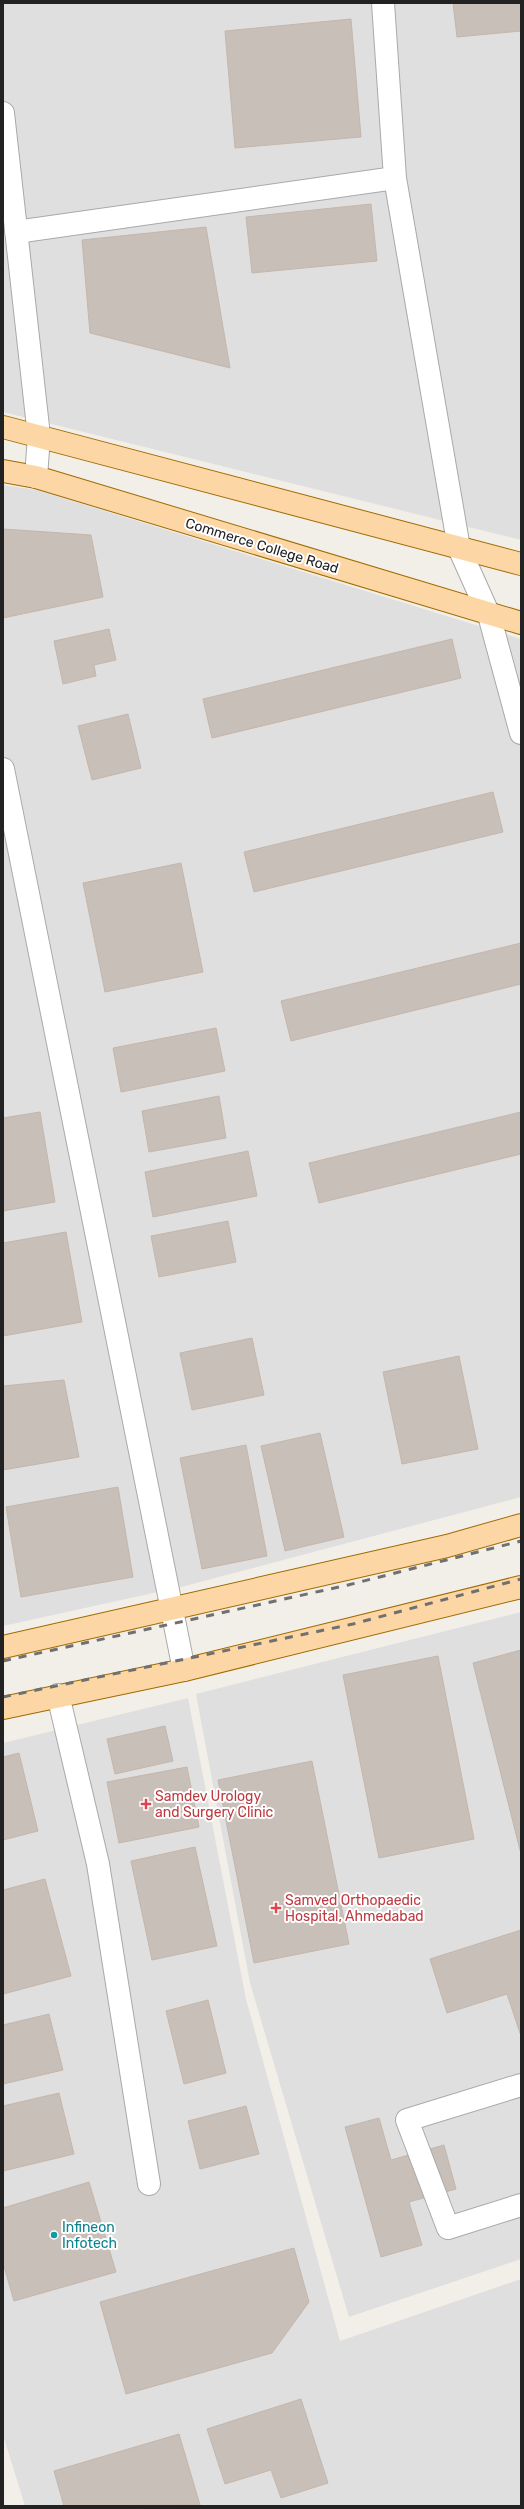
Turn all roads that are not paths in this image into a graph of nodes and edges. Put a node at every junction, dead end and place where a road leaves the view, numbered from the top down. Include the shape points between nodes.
1 (383, 3) edge
2 (3, 113) edge
3 (395, 178) junction
4 (16, 232) junction
5 (3, 427) edge
6 (39, 436) junction
7 (3, 471) edge
8 (36, 477) junction
9 (459, 548) junction
10 (521, 564) edge
11 (489, 615) junction
12 (521, 623) edge
13 (521, 733) edge
14 (3, 768) edge
15 (521, 1525) edge
16 (521, 1587) edge
17 (172, 1608) junction
18 (3, 1647) edge
19 (184, 1670) junction
20 (58, 1696) junction
21 (3, 1708) edge
22 (521, 2085) edge
23 (149, 2184) dead end
24 (521, 2205) edge

1 - 3 street
2 - 4 street
3 - 4 street
3 - 9 street
4 - 6 street
5 - 6 main road
6 - 8 street
6 - 9 main road
7 - 8 main road, Commerce College Road
8 - 11 main road, Commerce College Road
9 - 10 main road
9 - 11 street
11 - 12 main road, Commerce College Road
11 - 13 street
14 - 17 street
15 - 17 main road via 447,1546
16 - 19 main road
17 - 18 main road
17 - 19 street
19 - 20 main road
20 - 21 main road
20 - 23 street via 98,1864
22 - 24 street via 407,2120 448,2228

